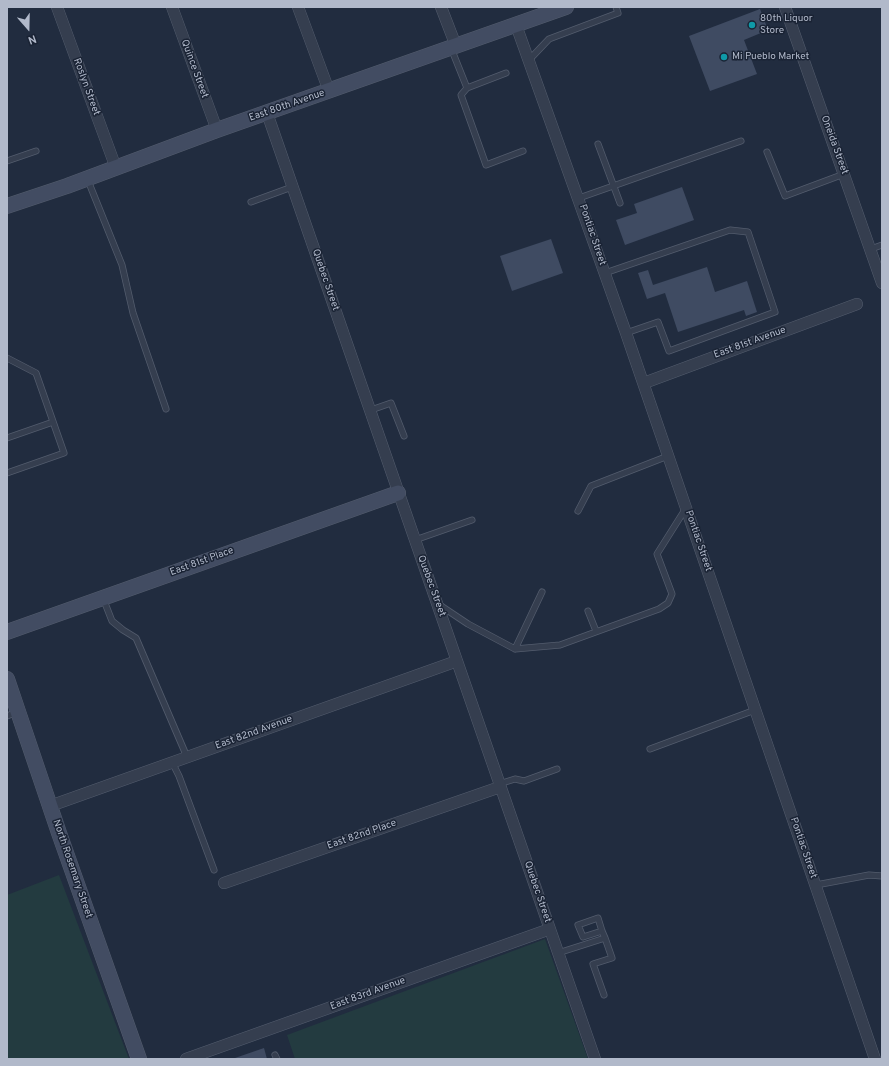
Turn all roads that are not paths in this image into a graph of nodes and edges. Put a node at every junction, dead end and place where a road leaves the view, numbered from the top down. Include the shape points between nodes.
1 (57, 7) edge
2 (172, 7) edge
3 (298, 7) edge
4 (441, 7) edge
5 (566, 7) edge
6 (616, 7) edge
7 (785, 7) edge
8 (516, 25) junction
9 (453, 47) junction
10 (529, 60) junction
11 (506, 73) dead end
12 (467, 88) junction
13 (329, 91) junction
14 (267, 113) junction
15 (217, 130) junction
16 (741, 141) dead end
17 (598, 144) dead end
18 (36, 151) dead end
19 (523, 151) dead end
20 (767, 152) dead end
21 (7, 161) edge
22 (116, 168) junction
23 (844, 174) junction
24 (87, 178) junction
25 (614, 186) junction
26 (292, 187) junction
27 (579, 198) junction
28 (251, 202) dead end
29 (620, 203) dead end
30 (7, 206) edge
31 (882, 244) edge
32 (871, 249) junction
33 (605, 273) junction
34 (882, 283) edge
35 (857, 304) dead end
36 (626, 333) junction
37 (7, 358) edge
38 (644, 382) junction
39 (166, 409) dead end
40 (370, 410) junction
41 (53, 422) junction
42 (404, 436) dead end
43 (7, 438) edge
44 (668, 456) junction
45 (7, 473) edge
46 (398, 493) junction
47 (686, 508) junction
48 (578, 511) dead end
49 (472, 520) dead end
50 (415, 540) junction
51 (542, 592) dead end
52 (102, 598) junction
53 (437, 603) junction
54 (588, 611) dead end
55 (596, 631) junction
56 (7, 632) edge
57 (515, 649) junction
58 (457, 661) junction
59 (7, 679) edge
60 (755, 710) junction
61 (12, 714) edge
62 (650, 749) dead end
63 (187, 756) junction
64 (172, 762) junction
65 (557, 769) dead end
66 (500, 785) junction
67 (50, 806) junction
68 (214, 870) dead end
69 (882, 876) edge
70 (224, 883) dead end
71 (816, 885) junction
72 (550, 929) junction
73 (602, 930) dead end
74 (605, 938) junction
75 (558, 953) junction
76 (604, 995) dead end
77 (139, 1059) edge
78 (186, 1059) edge
79 (595, 1059) edge
80 (875, 1059) edge

1 - 22 street, Roslyn Street
2 - 15 street, Quince Street
3 - 13 street
4 - 9 street
5 - 8 street, East 80th Avenue
6 - 10 lane via 618,13 549,40
7 - 23 street, Oneida Street
8 - 9 street, East 80th Avenue
8 - 10 street, Pontiac Street
9 - 12 lane
9 - 13 street, East 80th Avenue
10 - 27 street, Pontiac Street
11 - 12 lane
12 - 19 lane via 462,95 486,165
13 - 14 street, East 80th Avenue
14 - 15 street, East 80th Avenue
14 - 26 street, Quebec Street
15 - 22 street, East 80th Avenue
16 - 25 lane
17 - 25 lane
18 - 21 lane
20 - 23 lane via 785,196
22 - 24 street, East 80th Avenue
23 - 32 street, Oneida Street
24 - 30 street, East 80th Avenue
24 - 39 lane via 122,265 132,313
25 - 27 lane
25 - 29 lane
26 - 28 lane
26 - 40 street, Quebec Street
27 - 33 street, Pontiac Street
31 - 32 lane
32 - 34 street, Oneida Street
33 - 36 street, Pontiac Street
33 - 36 lane via 730,230 748,232 775,312 668,350 658,322
35 - 38 street, East 81st Avenue
36 - 38 street, Pontiac Street
37 - 41 lane via 36,373
38 - 44 street, Pontiac Street
40 - 42 lane via 391,403
40 - 46 street, Quebec Street
41 - 43 lane
41 - 45 lane via 64,453
44 - 47 street, Pontiac Street
44 - 48 lane via 591,486
46 - 50 street, Quebec Street
46 - 52 street, East 81st Place
47 - 55 lane via 657,554 672,594 668,603 659,609
47 - 60 street, Pontiac Street
49 - 50 lane
50 - 53 street, Quebec Street
51 - 57 lane
52 - 56 street, East 81st Place
52 - 63 lane via 112,621 136,638
53 - 57 lane via 468,624
53 - 58 street, Quebec Street
54 - 55 lane
55 - 57 lane via 560,645
58 - 63 street, East 82nd Avenue
58 - 66 street, Quebec Street
59 - 61 street, North Rosemary Street
60 - 62 lane
60 - 71 street, Pontiac Street
61 - 67 street, North Rosemary Street
63 - 64 street, East 82nd Avenue
64 - 67 street, East 82nd Avenue
64 - 68 lane
65 - 66 lane via 524,781 515,779
66 - 70 street, East 82nd Place
66 - 72 street, Quebec Street
67 - 77 street, North Rosemary Street
69 - 71 lane via 869,875
71 - 80 street, Pontiac Street
72 - 75 street, Quebec Street
72 - 78 street, East 83rd Avenue
73 - 74 lane
74 - 75 lane
74 - 76 lane via 612,958 593,964
75 - 79 street, Quebec Street

